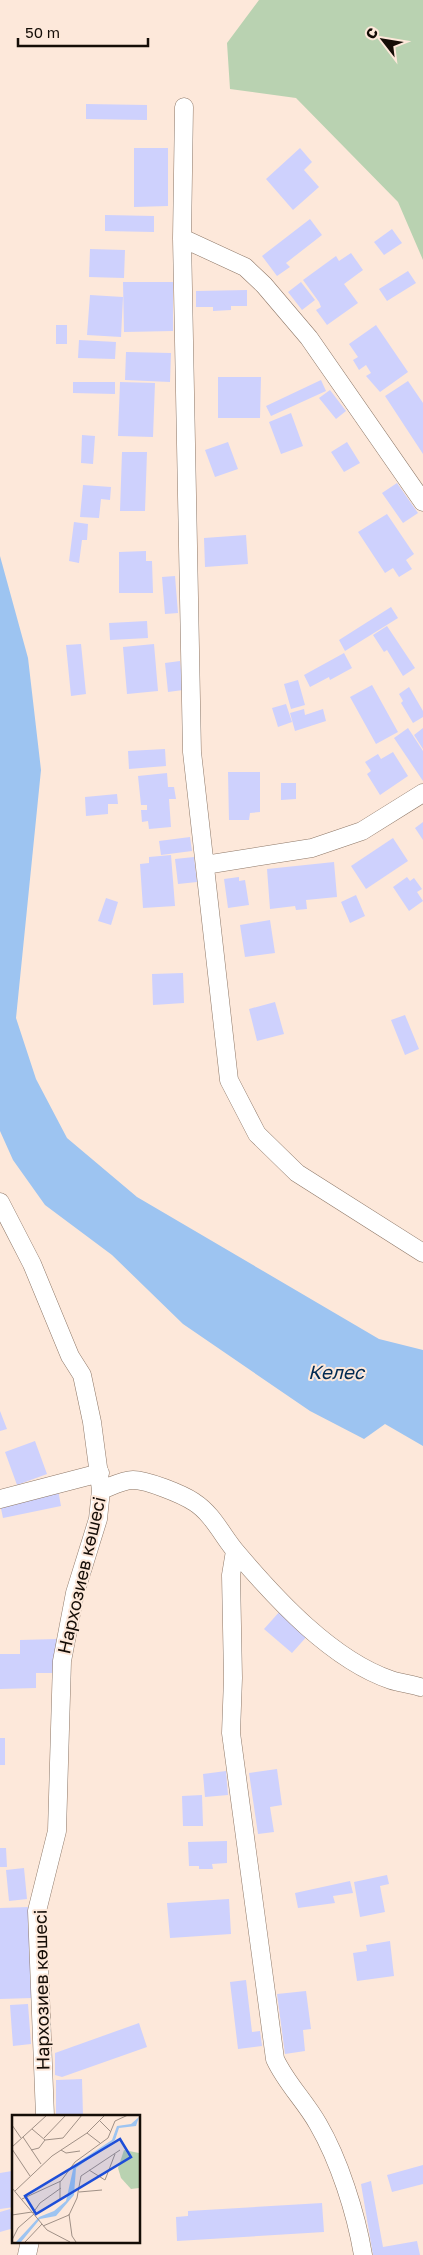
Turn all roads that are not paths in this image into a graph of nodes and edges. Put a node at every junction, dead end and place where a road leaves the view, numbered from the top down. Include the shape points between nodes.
1 (184, 107) dead end
2 (182, 238) junction
3 (423, 502) edge
4 (423, 793) edge
5 (205, 865) junction
6 (0, 1202) edge
7 (420, 1248) edge
8 (100, 1482) junction
9 (0, 1499) edge
10 (235, 1551) junction
11 (420, 1686) dead end
12 (45, 2115) edge
13 (30, 2242) edge
14 (27, 2255) edge
15 (363, 2255) edge

1 - 2 street
2 - 3 street via 245,267 264,285 309,338
2 - 5 street via 192,742
4 - 5 street via 362,831 320,845
5 - 7 street via 229,1080 257,1134 297,1173
6 - 8 street, Нархозиев көшесі via 32,1264 70,1356 82,1375
8 - 9 street
8 - 10 street via 134,1480 167,1489 195,1502 226,1535
8 - 12 street, Нархозиев көшесі via 98,1520 75,1593 62,1662 57,1831 37,1911
10 - 11 street via 270,1590 324,1640 390,1679
10 - 15 street via 231,1575 231,1733 275,2059 282,2075 326,2138 345,2189
13 - 14 street

